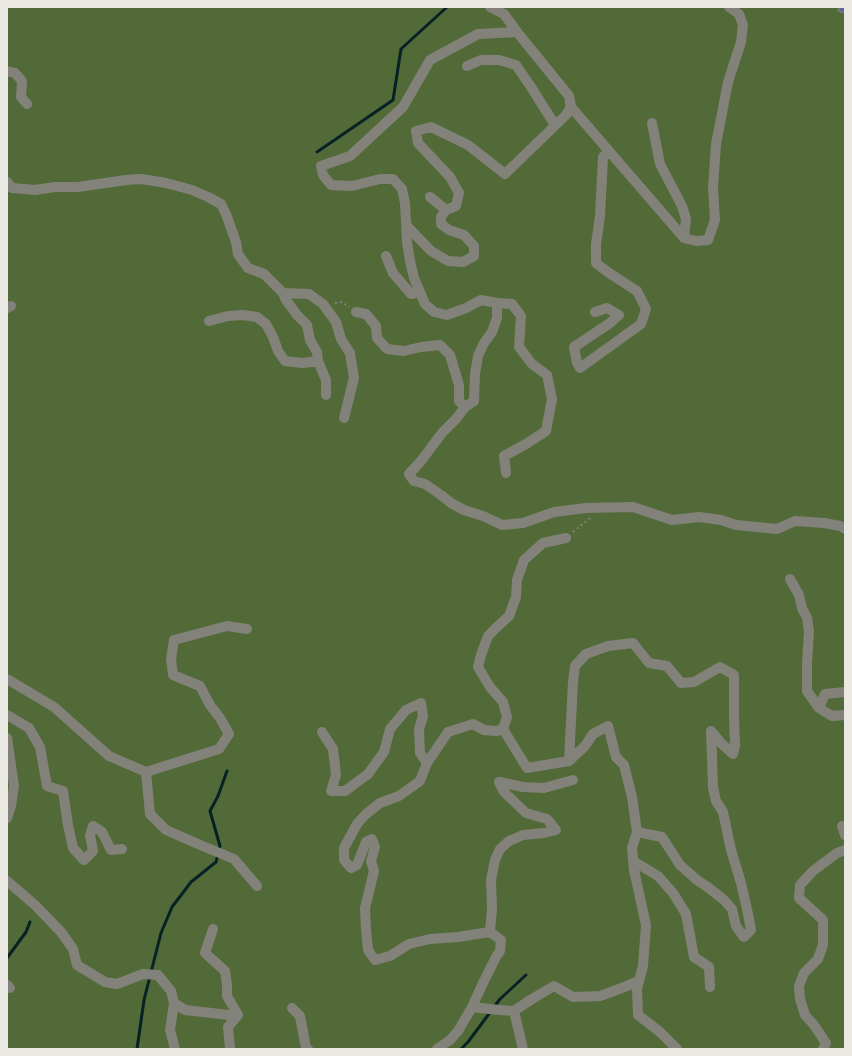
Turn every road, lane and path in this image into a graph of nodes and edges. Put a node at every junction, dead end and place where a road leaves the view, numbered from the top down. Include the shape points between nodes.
1 (490, 7) edge
2 (729, 7) edge
3 (517, 32) junction
4 (467, 66) dead end
5 (7, 72) edge
6 (27, 104) dead end
7 (571, 107) junction
8 (652, 123) dead end
9 (555, 125) junction
10 (609, 151) junction
11 (7, 182) edge
12 (430, 197) dead end
13 (446, 210) junction
14 (407, 226) junction
15 (684, 238) junction
16 (386, 256) dead end
17 (420, 292) junction
18 (283, 293) junction
19 (497, 303) junction
20 (323, 304) junction
21 (356, 312) joint
22 (595, 312) dead end
23 (209, 320) dead end
24 (318, 361) junction
25 (326, 394) dead end
26 (465, 407) junction
27 (344, 418) dead end
28 (506, 473) dead end
29 (603, 508) junction
30 (845, 529) edge
31 (566, 538) joint
32 (790, 579) dead end
33 (248, 629) dead end
34 (7, 679) edge
35 (845, 692) edge
36 (819, 708) junction
37 (845, 715) edge
38 (7, 716) edge
39 (503, 729) junction
40 (322, 732) dead end
41 (7, 738) edge
42 (569, 761) junction
43 (427, 763) junction
44 (146, 772) junction
45 (572, 780) dead end
46 (7, 818) edge
47 (636, 832) junction
48 (122, 848) dead end
49 (845, 850) edge
50 (633, 861) junction
51 (7, 881) edge
52 (257, 886) dead end
53 (213, 929) dead end
54 (490, 932) junction
55 (639, 981) junction
56 (710, 987) dead end
57 (174, 1003) junction
58 (472, 1007) junction
59 (292, 1008) dead end
60 (514, 1011) junction
61 (238, 1015) junction
62 (175, 1049) edge
63 (230, 1049) edge
64 (308, 1049) edge
65 (437, 1049) edge
66 (523, 1049) edge
67 (677, 1049) edge
68 (822, 1049) edge

1 - 3 lane via 504,14
2 - 15 lane via 739,14 743,25 741,42 728,82 716,144 713,188 715,220 708,240
3 - 7 lane via 569,96
3 - 14 lane via 478,34 430,60 403,107 350,156 321,166 323,175 331,185 352,186 380,179 393,179 402,189
4 - 9 lane via 480,60 499,60 516,65
5 - 6 lane via 16,73 22,81 22,97
7 - 9 lane
7 - 10 lane
8 - 15 lane via 660,164 686,219
9 - 13 lane via 504,174 468,145 431,127 416,130 418,143 450,177 459,193 456,206
10 - 15 lane
10 - 22 lane via 603,157 596,263 637,291 646,309 641,324 580,368 574,347 619,315 607,308
11 - 18 lane via 12,188 35,190 55,187 78,188 141,179 192,190 221,204 241,259 248,268 264,274
12 - 13 lane
13 - 14 lane via 441,217 441,224 464,235 474,246 474,256 463,262 448,261 431,251
14 - 17 lane via 410,261
16 - 17 lane via 393,272 411,294
17 - 19 lane via 425,304 434,312 447,315 481,300
18 - 20 lane via 309,294
18 - 24 lane via 307,325
19 - 26 lane via 497,318 492,332 478,356 474,401
19 - 28 lane via 512,304 521,316 520,347 532,364 546,375 552,399 546,431 504,456
20 - 21 path via 342,302
20 - 27 lane via 336,322 341,339 350,353 354,378
21 - 26 lane via 366,314 376,326 377,338 387,349 404,351 440,345 450,355 459,385 459,401
23 - 24 lane via 243,315 257,317 266,324 285,361
24 - 25 lane via 326,380
26 - 29 lane via 409,474 414,481 425,484 464,510 502,525 523,523 554,512
29 - 30 lane via 633,507 672,520 699,517 777,530 794,521 824,523
29 - 31 path
31 - 39 lane via 543,543 524,560 509,616 488,636 481,655 478,667 503,702 507,717
32 - 36 lane via 807,618 807,691
33 - 44 lane via 227,626 174,640 171,659 173,675 200,686 229,734 219,749
34 - 44 lane via 54,707 109,756
35 - 36 lane via 825,694
36 - 37 lane via 832,716
38 - 48 lane via 29,728 40,747 47,786 63,792 73,848 84,860 93,851 90,835 93,826 102,832 111,850
39 - 42 lane via 527,768
39 - 43 lane via 497,732 484,730 473,724 448,732
40 - 43 lane via 333,749 336,775 331,791 345,791 368,774 384,752 390,729 406,710 421,703 423,716 419,729 420,752
41 - 46 lane via 14,786
42 - 47 lane via 593,734 608,726 616,757 624,765 632,797
42 - 47 lane via 575,666 586,654 608,646 634,643 649,663 667,666 682,683 694,682 720,667 734,675 736,746 733,754 711,731 713,787 716,801 723,812 751,930 744,937 736,926 732,909 728,904 680,865 662,838
43 - 54 lane via 420,781 399,796 380,803 366,814 357,824 344,848 344,860 351,868 357,865 366,842 372,839 375,847 372,860 374,871 365,908 368,950 375,960 390,956 409,944
44 - 52 lane via 150,814 166,830 234,859
45 - 54 lane via 544,788 499,782 504,792 526,813 547,819 556,830 523,835 509,841 500,849 491,880
47 - 50 lane via 632,848
49 - 68 lane via 813,871 800,885 800,898 823,920 823,945 818,959 804,973 799,986 805,1015 826,1043
50 - 55 lane via 646,925 643,966
50 - 56 lane via 658,876 686,914 694,957 709,967
51 - 57 lane via 35,904 60,932 72,949 78,965 105,982 117,984 143,974 158,975 171,991
53 - 61 lane via 205,953 225,971 227,996
54 - 58 lane via 501,940 500,951
55 - 60 lane via 600,996 573,997 554,986
55 - 67 lane via 638,1015
57 - 61 lane via 185,1010
57 - 62 lane via 170,1030
58 - 60 lane
58 - 65 lane via 458,1031
59 - 64 lane via 300,1016
60 - 66 lane
61 - 63 lane via 228,1026

